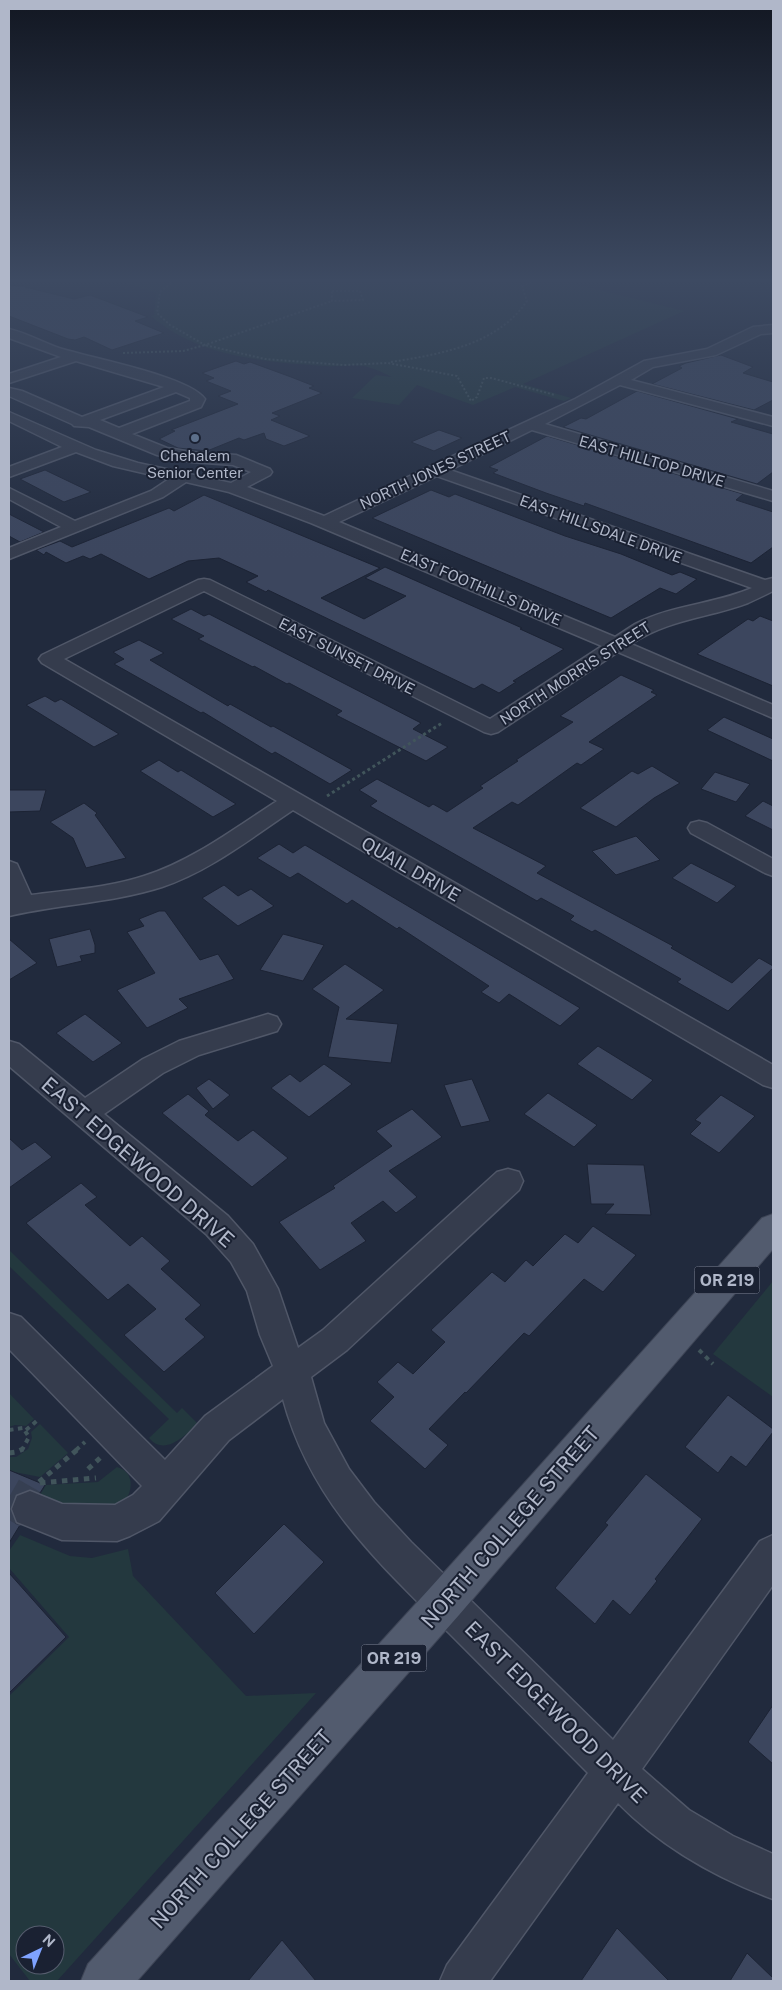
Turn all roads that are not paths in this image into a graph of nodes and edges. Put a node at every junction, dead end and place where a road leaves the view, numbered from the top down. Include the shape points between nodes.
1 (145, 376) edge
2 (630, 376) edge
3 (620, 382) junction
4 (177, 387) junction
5 (9, 392) edge
6 (9, 416) edge
7 (84, 421) junction
8 (773, 422) edge
9 (531, 425) junction
10 (48, 434) junction
11 (118, 434) junction
12 (76, 447) junction
13 (436, 470) junction
14 (9, 472) edge
15 (184, 477) junction
16 (233, 488) junction
17 (9, 493) edge
18 (773, 496) edge
19 (326, 522) junction
20 (74, 526) junction
21 (9, 554) edge
22 (204, 584) joint
23 (770, 585) edge
24 (616, 645) junction
25 (773, 712) edge
26 (491, 728) joint
27 (292, 801) junction
28 (699, 828) dead end
29 (773, 868) edge
30 (9, 869) edge
31 (15, 906) edge
32 (268, 1024) dead end
33 (9, 1051) edge
34 (773, 1078) edge
35 (85, 1113) junction
36 (508, 1181) dead end
37 (773, 1227) edge
38 (9, 1327) edge
39 (293, 1372) junction
40 (166, 1485) junction
41 (33, 1492) tunnel mouth
42 (773, 1554) edge
43 (445, 1601) junction
44 (616, 1772) junction
45 (773, 1876) edge
46 (105, 1981) edge
47 (463, 1981) edge

1 - 4 street
2 - 3 street, NORTH JONES STREET
3 - 8 street
3 - 9 street, NORTH JONES STREET
4 - 7 street
4 - 11 street via 195,395 198,399 196,404
5 - 7 street
6 - 10 street, EAST FOOTHILLS DRIVE
7 - 10 street
7 - 11 street
9 - 13 street, NORTH JONES STREET
9 - 18 street, EAST HILLTOP DRIVE
10 - 12 street, EAST FOOTHILLS DRIVE
11 - 16 street via 163,452 236,460 264,472
12 - 14 street
12 - 15 street, EAST FOOTHILLS DRIVE via 118,463
13 - 19 street, NORTH JONES STREET
13 - 23 street, EAST HILLSDALE DRIVE
15 - 16 street, EAST FOOTHILLS DRIVE
15 - 20 street via 157,494
16 - 19 street, EAST FOOTHILLS DRIVE
17 - 20 street
19 - 24 street, EAST FOOTHILLS DRIVE
20 - 21 street
22 - 26 street, EAST SUNSET DRIVE
22 - 27 street, QUAIL DRIVE via 49,658
23 - 24 street, NORTH MORRIS STREET via 735,601 652,623
24 - 25 street, EAST FOOTHILLS DRIVE
24 - 26 street, NORTH MORRIS STREET
27 - 31 street via 189,865 155,881 112,892
27 - 34 street, QUAIL DRIVE
28 - 29 street
30 - 31 street
32 - 35 street via 190,1048 153,1066
33 - 35 street, EAST EDGEWOOD DRIVE
35 - 39 street, EAST EDGEWOOD DRIVE via 217,1225 242,1253 262,1289 276,1335
36 - 39 street via 335,1340
37 - 43 main road, NORTH COLLEGE STREET / OR 219
38 - 40 street
39 - 40 street via 217,1428
39 - 43 street, EAST EDGEWOOD DRIVE via 308,1427 336,1482 361,1515
40 - 41 street via 146,1508 117,1523 62,1522
42 - 44 street
43 - 44 street, EAST EDGEWOOD DRIVE
43 - 46 main road, NORTH COLLEGE STREET / OR 219
44 - 45 street, EAST EDGEWOOD DRIVE via 674,1825 718,1851
44 - 47 street

